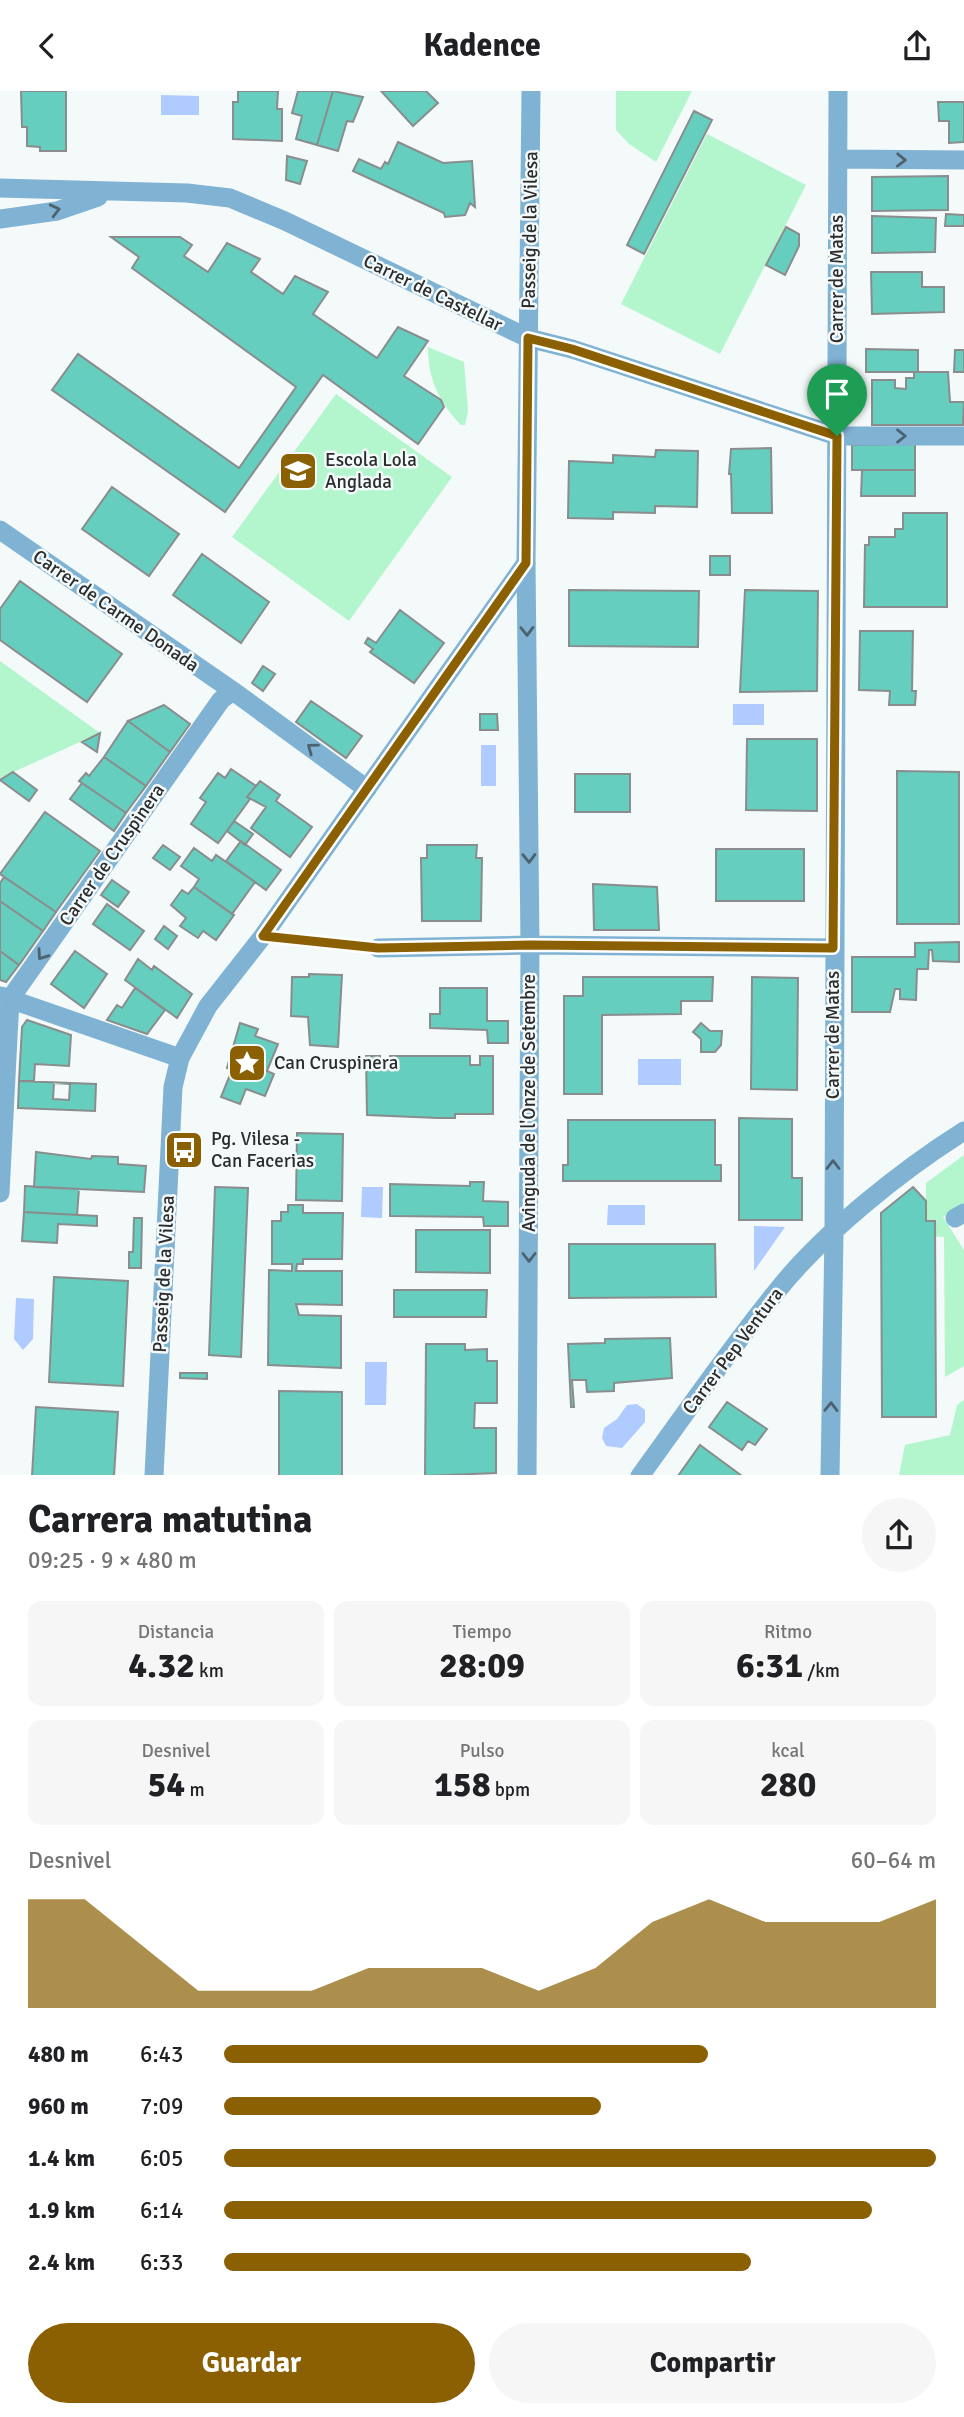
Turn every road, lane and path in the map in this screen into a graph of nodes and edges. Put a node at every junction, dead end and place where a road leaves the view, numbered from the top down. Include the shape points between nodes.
1 (531, 91) edge
2 (838, 91) edge
3 (838, 159) junction
4 (964, 160) edge
5 (0, 188) edge
6 (108, 193) junction
7 (0, 219) edge
8 (528, 338) junction
9 (837, 436) junction
10 (964, 436) edge
11 (0, 530) edge
12 (526, 563) junction
13 (233, 691) junction
14 (367, 789) junction
15 (263, 936) junction
16 (530, 945) junction
17 (378, 948) joint
18 (833, 948) junction
19 (5, 997) edge
20 (180, 1058) junction
21 (964, 1131) edge
22 (0, 1193) edge
23 (834, 1233) junction
24 (154, 1475) edge
25 (527, 1475) edge
26 (640, 1475) edge
27 (830, 1475) edge

1 - 8 street, Passeig de la Vilesa
2 - 3 street, Carrer de Matas
3 -> 4 street
3 - 9 street, Carrer de Matas
5 - 6 street, Carrer de Castellar
7 -> 6 street, Carrer de Castellar via 57,211
6 - 8 street, Carrer de Castellar via 214,195 247,204
8 - 9 street, Carrer de Castellar
8 - 12 street, Passeig de la Vilesa
9 -> 10 street, Carrer de Castellar
9 - 18 street, Carrer de Matas
11 - 13 street, Carrer de Carme Donada
12 - 14 street, Passeig de la Vilesa
12 -> 16 street, Avinguda de l'Onze de Setembre
14 -> 13 street
13 -> 19 street, Carrer de Cruspinera via 221,700
14 - 15 street, Passeig de la Vilesa
15 - 17 path
15 - 20 street, Passeig de la Vilesa via 208,1006
16 - 17 street
16 - 18 street
16 -> 25 street, Avinguda de l'Onze de Setembre
23 -> 18 street, Carrer de Matas
19 - 20 street
19 - 22 street
20 - 24 street, Passeig de la Vilesa via 173,1087
21 - 23 street, Carrer Pep Ventura via 924,1156
23 - 26 street, Carrer Pep Ventura via 778,1289
27 -> 23 street, Carrer de Matas

